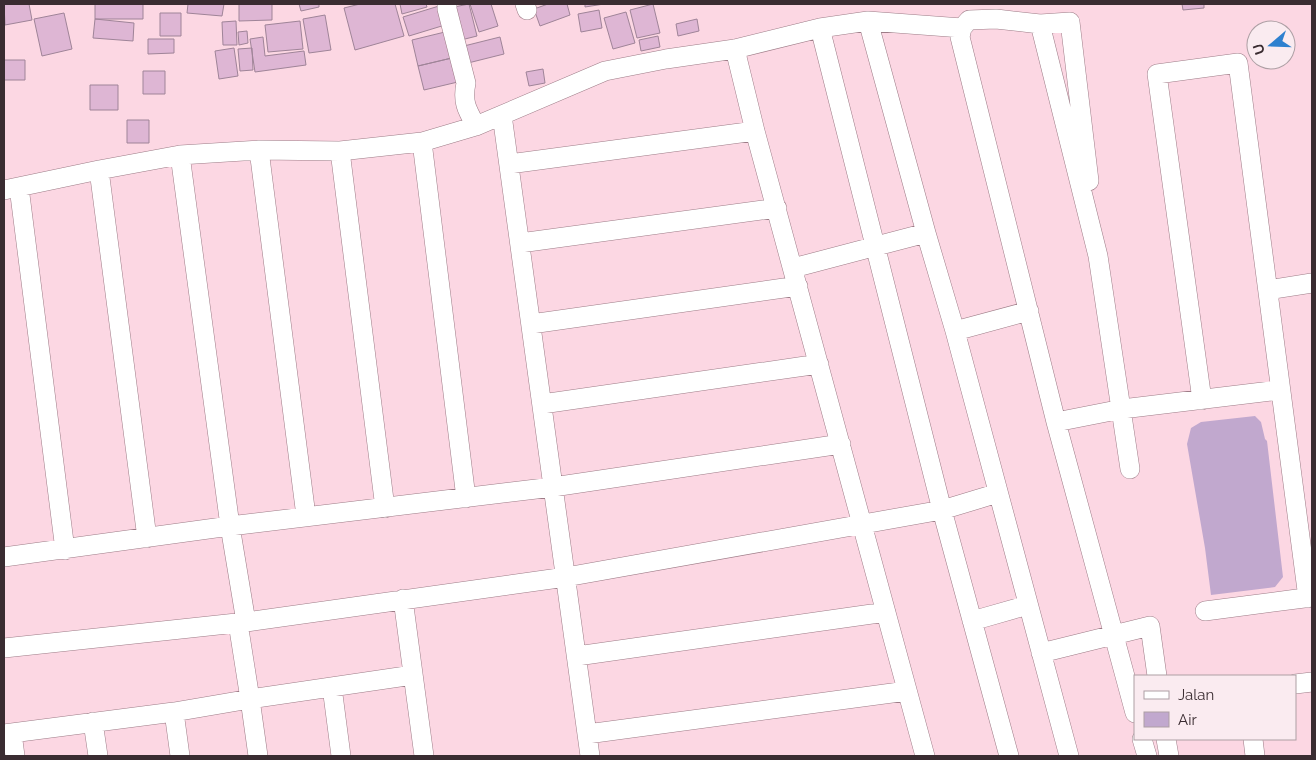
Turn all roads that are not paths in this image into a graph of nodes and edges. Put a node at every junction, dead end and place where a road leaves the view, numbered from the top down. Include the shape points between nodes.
1 (447, 4) edge
2 (996, 11) edge
3 (868, 21) junction
4 (1040, 24) junction
5 (820, 28) junction
6 (962, 28) junction
7 (735, 49) junction
8 (502, 114) junction
9 (476, 126) junction
10 (755, 131) junction
11 (422, 142) junction
12 (259, 150) junction
13 (340, 151) junction
14 (180, 155) junction
15 (509, 164) junction
16 (99, 170) junction
17 (11, 189) edge
18 (777, 208) junction
19 (926, 233) junction
20 (520, 243) junction
21 (876, 247) junction
22 (1098, 256) junction
23 (795, 277) junction
24 (1312, 283) edge
25 (1268, 290) junction
26 (1029, 311) junction
27 (531, 324) junction
28 (955, 332) junction
29 (819, 364) junction
30 (1279, 390) junction
31 (1202, 400) junction
32 (542, 404) junction
33 (1122, 409) junction
34 (1056, 422) junction
35 (841, 444) junction
36 (1130, 469) dead end
37 (553, 487) junction
38 (998, 493) junction
39 (466, 498) junction
40 (385, 508) junction
41 (942, 510) junction
42 (306, 516) junction
43 (230, 526) junction
44 (863, 526) junction
45 (147, 538) junction
46 (65, 550) junction
47 (4, 557) edge
48 (566, 577) junction
49 (1310, 598) edge
50 (403, 599) junction
51 (1028, 605) junction
52 (1205, 611) dead end
53 (886, 612) junction
54 (972, 621) junction
55 (242, 622) junction
56 (1114, 635) junction
57 (4, 648) edge
58 (1041, 653) junction
59 (577, 656) junction
60 (413, 675) junction
61 (1157, 675) edge
62 (1312, 682) edge
63 (1296, 684) edge
64 (332, 687) junction
65 (907, 691) junction
66 (250, 699) junction
67 (1134, 708) edge
68 (174, 712) junction
69 (93, 722) junction
70 (8, 734) edge
71 (587, 734) junction
72 (1142, 740) edge
73 (1166, 740) edge
74 (1253, 740) edge
75 (15, 756) edge
76 (98, 756) edge
77 (180, 756) edge
78 (258, 756) edge
79 (341, 756) edge
80 (424, 756) edge
81 (590, 756) edge
82 (925, 756) edge
83 (1009, 756) edge
84 (1069, 756) edge
85 (1146, 756) edge
86 (1168, 756) edge
87 (1255, 756) edge

1 - 9 street via 466,83 466,108
2 - 4 street
2 - 6 street via 969,20
3 - 5 street
3 - 6 street
3 - 19 street
4 - 22 street
4 - 22 street via 1070,22
5 - 7 street
5 - 21 street
6 - 26 street via 960,37
7 - 8 street via 666,58 605,71
7 - 10 street
8 - 9 street
8 - 15 street
9 - 11 street
10 - 15 street
10 - 18 street
11 - 13 street
11 - 39 street
12 - 13 street
12 - 14 street
12 - 42 street
13 - 40 street
14 - 16 street
14 - 43 street
15 - 20 street
16 - 17 street
16 - 45 street
17 - 46 street
18 - 20 street
18 - 23 street
19 - 21 street
19 - 28 street
20 - 27 street
21 - 23 street
21 - 41 street
22 - 33 street
23 - 27 street
23 - 29 street
24 - 25 street
25 - 30 street
25 - 31 street via 1238,63 1157,74
26 - 28 street
26 - 34 street
27 - 32 street
28 - 38 street
29 - 32 street
29 - 35 street
30 - 31 street
30 - 49 street
31 - 33 street
32 - 37 street
33 - 34 street
33 - 36 street
34 - 56 street
35 - 37 street
35 - 44 street
37 - 39 street
37 - 48 street
38 - 41 street
38 - 51 street
39 - 40 street
40 - 42 street
41 - 44 street
41 - 54 street
42 - 43 street
43 - 45 street
43 - 55 street
44 - 48 street
44 - 53 street
45 - 46 street
46 - 47 street
48 - 50 street
48 - 59 street
49 - 52 street
50 - 55 street
50 - 60 street
51 - 54 street
51 - 58 street
53 - 59 street
53 - 65 street
54 - 83 street
55 - 57 street
55 - 66 street
56 - 58 street
56 - 61 street via 1150,626
56 - 67 street
58 - 84 street
59 - 71 street
60 - 64 street
60 - 80 street
62 - 63 street
64 - 66 street
64 - 79 street
65 - 71 street
65 - 82 street
66 - 68 street
66 - 78 street
68 - 69 street
68 - 77 street
69 - 70 street
69 - 76 street
70 - 75 street
71 - 81 street
72 - 85 street
73 - 86 street
74 - 87 street

